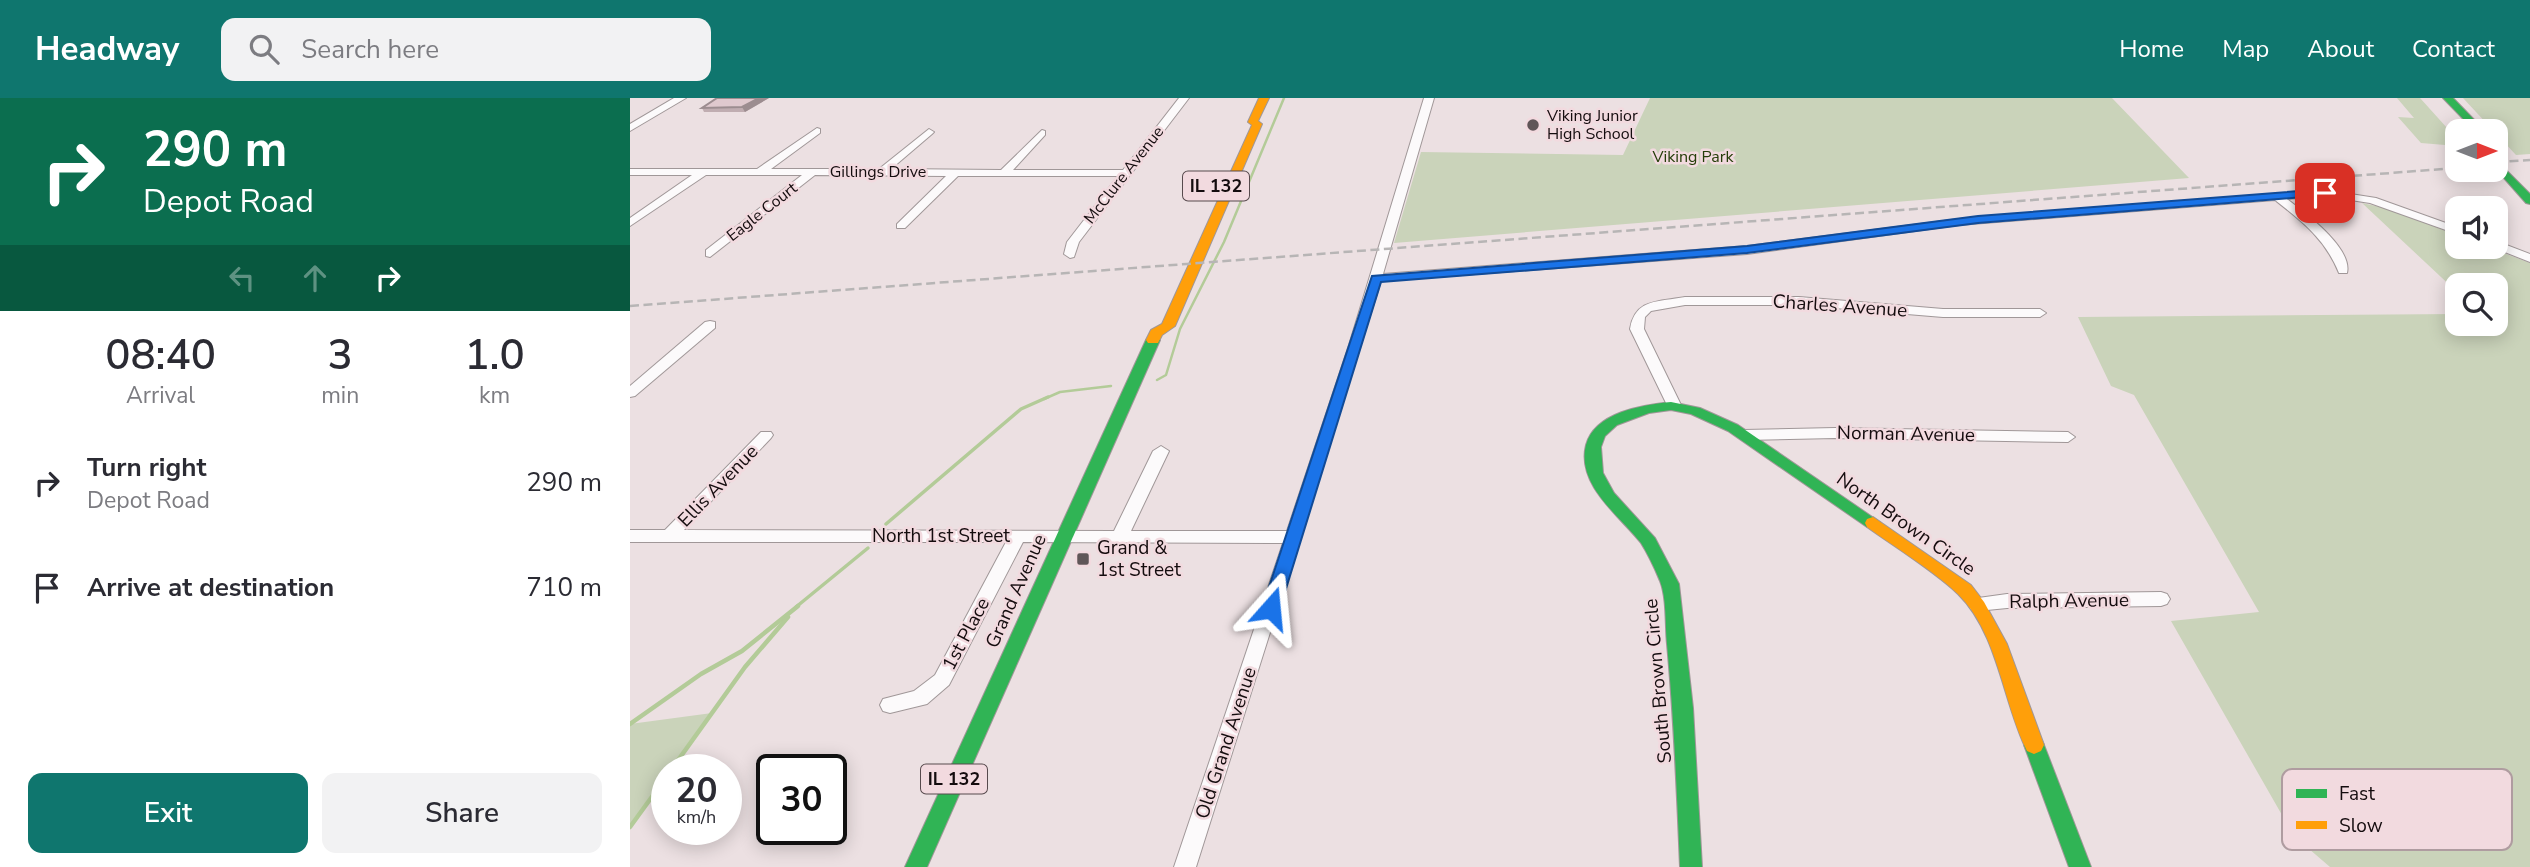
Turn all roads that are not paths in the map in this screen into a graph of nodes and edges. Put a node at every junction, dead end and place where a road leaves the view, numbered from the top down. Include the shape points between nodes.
1 (681, 98) edge
2 (1184, 98) edge
3 (1264, 98) edge
4 (1429, 98) edge
5 (2435, 98) edge
6 (2448, 98) edge
7 (2455, 119) edge
8 (2468, 119) edge
9 (630, 128) edge
10 (817, 131) dead end
11 (929, 132) dead end
12 (1042, 133) dead end
13 (2508, 161) edge
14 (630, 172) edge
15 (704, 172) junction
16 (760, 172) junction
17 (813, 172) junction
18 (882, 172) junction
19 (956, 173) junction
20 (1004, 173) junction
21 (1126, 173) junction
22 (2508, 176) edge
23 (2530, 184) edge
24 (2276, 196) junction
25 (2530, 201) edge
26 (630, 223) edge
27 (901, 226) dead end
28 (2445, 227) edge
29 (2508, 250) edge
30 (710, 253) dead end
31 (1070, 254) dead end
32 (2530, 258) edge
33 (2343, 270) dead end
34 (1376, 278) junction
35 (2040, 313) dead end
36 (710, 325) dead end
37 (630, 393) edge
38 (1674, 405) junction
39 (766, 435) dead end
40 (1744, 435) junction
41 (2068, 437) dead end
42 (1161, 451) dead end
43 (630, 536) edge
44 (669, 536) junction
45 (1018, 536) junction
46 (1064, 536) junction
47 (1119, 536) junction
48 (1294, 537) junction
49 (2161, 599) dead end
50 (1977, 604) junction
51 (890, 705) dead end
52 (916, 867) edge
53 (1185, 867) edge
54 (1691, 867) edge
55 (2080, 867) edge

1 - 9 street
2 - 21 street, McClure Avenue
3 - 46 main road, Grand Avenue / IL 132 via 1253,122 1245,124 1150,328 1156,333
4 - 34 street, Old Grand Avenue
5 - 7 main road
6 - 8 main road
10 - 16 street
11 - 18 street
12 - 20 street
13 - 23 main road
14 - 15 street, Gillings Drive
15 - 16 street, Gillings Drive
15 - 26 street
16 - 17 street, Gillings Drive
17 - 18 street, Gillings Drive
17 - 30 street, Eagle Court
18 - 19 street, Gillings Drive
19 - 20 street, Gillings Drive
19 - 27 street
20 - 21 street, Gillings Drive
21 - 31 street, McClure Avenue via 1073,242
22 - 25 main road
24 - 28 street via 2359,196
24 - 33 street via 2336,249 2344,261
24 - 34 street via 1959,222 1747,250
29 - 32 street
34 - 48 street, Old Grand Avenue
35 - 38 street, Charles Avenue via 1942,313 1799,301 1668,303 1642,312 1636,322
36 - 37 street
38 - 40 main road, North Brown Circle via 1701,412
38 - 54 main road, South Brown Circle via 1643,409 1607,424 1595,440 1591,464 1600,486 1647,539 1670,584 1684,708
39 - 44 street, Ellis Avenue
40 - 41 street, Norman Avenue
40 - 50 main road, North Brown Circle via 1919,555
42 - 47 street
43 - 44 street, North 1st Street
44 - 45 street, North 1st Street
45 - 46 street, North 1st Street
45 - 51 street, 1st Place via 942,680 920,698
46 - 47 street, North 1st Street
46 - 52 main road, Grand Avenue / IL 132
47 - 48 street, North 1st Street
48 - 53 street, Old Grand Avenue
49 - 50 street, Ralph Avenue
50 - 55 main road, North Brown Circle

